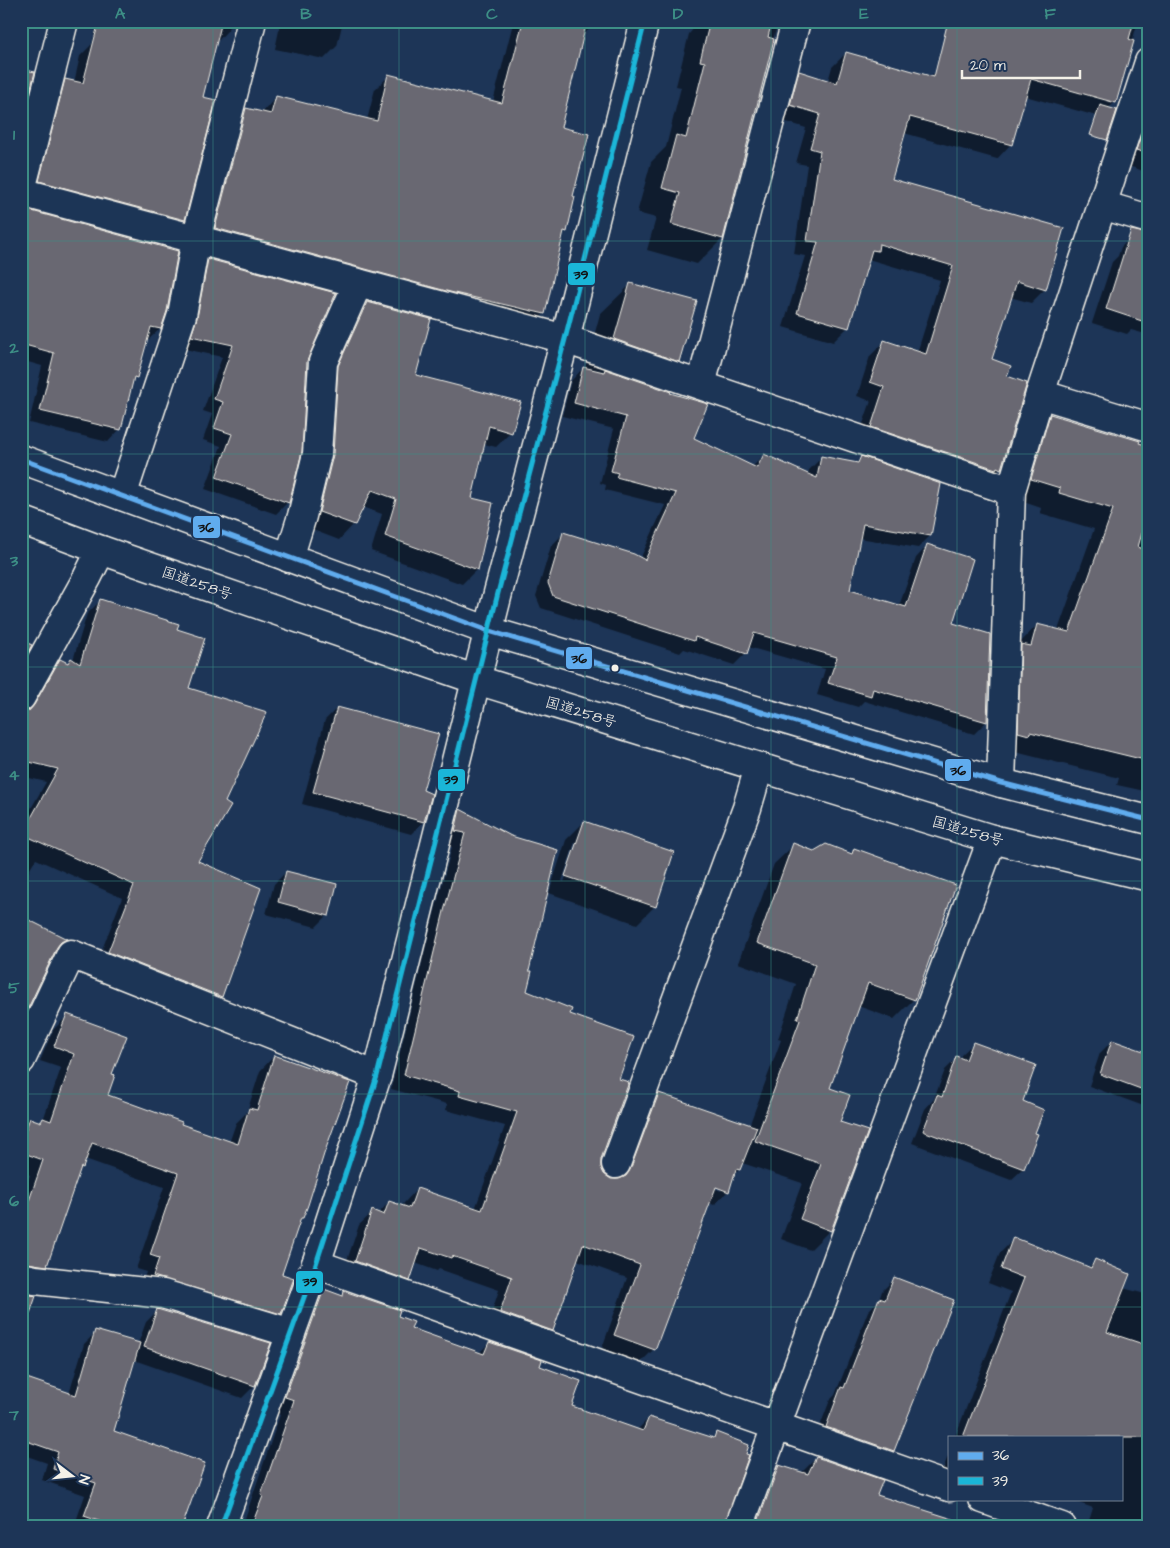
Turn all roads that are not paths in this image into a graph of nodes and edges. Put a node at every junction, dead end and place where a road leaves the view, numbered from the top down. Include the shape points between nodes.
1 (64, 21) edge
2 (252, 21) edge
3 (645, 21) edge
4 (796, 21) edge
5 (1149, 62) edge
6 (21, 191) edge
7 (1102, 205) junction
8 (1149, 219) edge
9 (196, 239) junction
10 (358, 282) junction
11 (565, 339) junction
12 (701, 385) junction
13 (1040, 394) junction
14 (1149, 426) edge
15 (21, 460) edge
16 (1011, 490) junction
17 (122, 496) junction
18 (21, 520) edge
19 (101, 550) junction
20 (289, 558) junction
21 (489, 631) junction
22 (478, 680) junction
23 (21, 697) edge
24 (760, 767) junction
25 (1001, 783) junction
26 (1149, 820) edge
27 (992, 839) junction
28 (1149, 877) edge
29 (21, 1060) edge
30 (378, 1076) junction
31 (616, 1164) dead end
32 (316, 1264) junction
33 (21, 1277) edge
34 (291, 1333) junction
35 (776, 1426) junction
36 (948, 1487) edge
37 (986, 1500) edge
38 (221, 1527) edge
39 (739, 1527) edge
40 (1062, 1527) edge

1 - 6 main road
2 - 9 main road
3 - 11 main road
4 - 12 main road
5 - 7 main road
6 - 9 main road
7 - 8 main road
7 - 13 main road
9 - 10 main road
9 - 17 main road via 182,315
10 - 11 main road
10 - 20 main road via 323,362 317,454
11 - 12 main road
11 - 21 main road
12 - 16 main road
13 - 14 main road
13 - 16 main road
15 - 17 main road
16 - 25 main road
17 - 20 main road
18 - 19 main road, 国道258号
19 - 22 main road, 国道258号
19 - 23 main road
20 - 21 main road
21 - 22 main road
21 - 25 main road
22 - 24 main road, 国道258号
22 - 30 main road
24 - 27 main road, 国道258号
24 - 31 main road
25 - 26 main road
27 - 28 main road, 国道258号
27 - 35 main road
29 - 30 main road via 71,954
30 - 32 main road
32 - 34 main road
32 - 35 main road
33 - 34 main road via 163,1294
34 - 38 main road
35 - 36 main road
35 - 39 main road
37 - 40 main road

